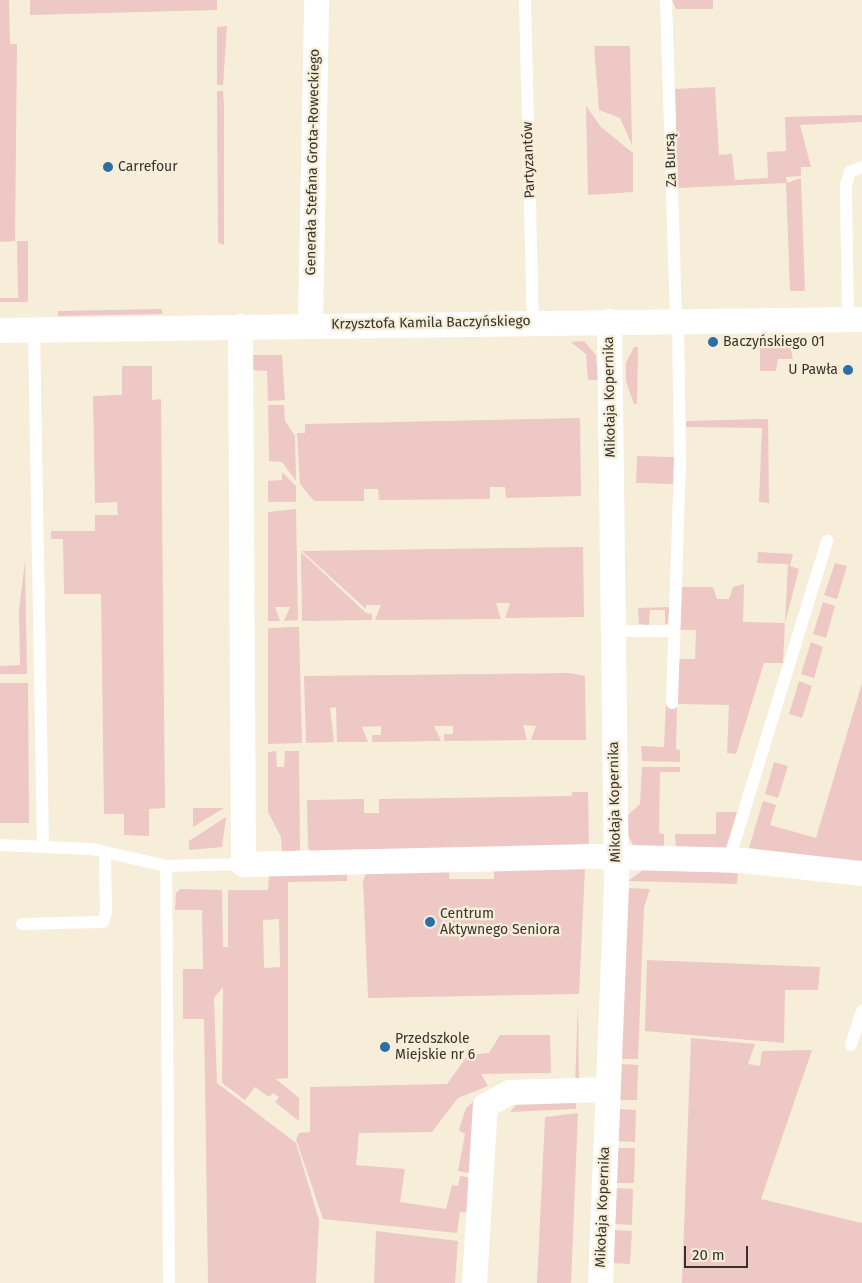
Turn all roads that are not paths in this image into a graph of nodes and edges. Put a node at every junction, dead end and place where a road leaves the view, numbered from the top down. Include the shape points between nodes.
1 (316, 0) edge
2 (525, 0) edge
3 (666, 0) edge
4 (862, 167) edge
5 (855, 319) edge
6 (677, 320) junction
7 (533, 321) junction
8 (609, 321) junction
9 (310, 324) junction
10 (240, 326) junction
11 (0, 330) edge
12 (34, 330) junction
13 (827, 541) dead end
14 (612, 631) junction
15 (674, 631) junction
16 (672, 703) dead end
17 (0, 845) edge
18 (43, 845) junction
19 (105, 852) junction
20 (615, 858) junction
21 (729, 860) junction
22 (243, 864) junction
23 (166, 866) junction
24 (862, 873) edge
25 (22, 924) dead end
26 (862, 1011) edge
27 (851, 1045) dead end
28 (607, 1089) junction
29 (169, 1283) edge
30 (474, 1283) edge
31 (600, 1283) edge

1 - 9 street, Generała Stefana Grota-Roweckiego
2 - 7 lane, Partyzantów
3 - 6 lane, Za Bursą
4 - 5 lane via 850,172 846,185
5 - 6 street, Krzysztofa Kamila Baczyńskiego
6 - 8 street, Krzysztofa Kamila Baczyńskiego
6 - 15 lane, Za Bursą via 680,467
7 - 8 street, Krzysztofa Kamila Baczyńskiego
7 - 9 street, Krzysztofa Kamila Baczyńskiego
8 - 14 street, Mikołaja Kopernika
9 - 10 street, Krzysztofa Kamila Baczyńskiego
10 - 12 street, Krzysztofa Kamila Baczyńskiego
10 - 22 street
11 - 12 street, Krzysztofa Kamila Baczyńskiego
12 - 18 lane
13 - 21 lane
14 - 15 lane
14 - 20 street, Mikołaja Kopernika
15 - 16 lane, Za Bursą
17 - 18 lane
18 - 19 lane
19 - 23 lane
19 - 25 lane via 106,912 102,922
20 - 21 street
20 - 22 street
20 - 28 street, Mikołaja Kopernika
21 - 24 street
22 - 23 lane
23 - 29 lane
26 - 27 lane
28 - 30 street via 509,1092 485,1105
28 - 31 street, Mikołaja Kopernika

